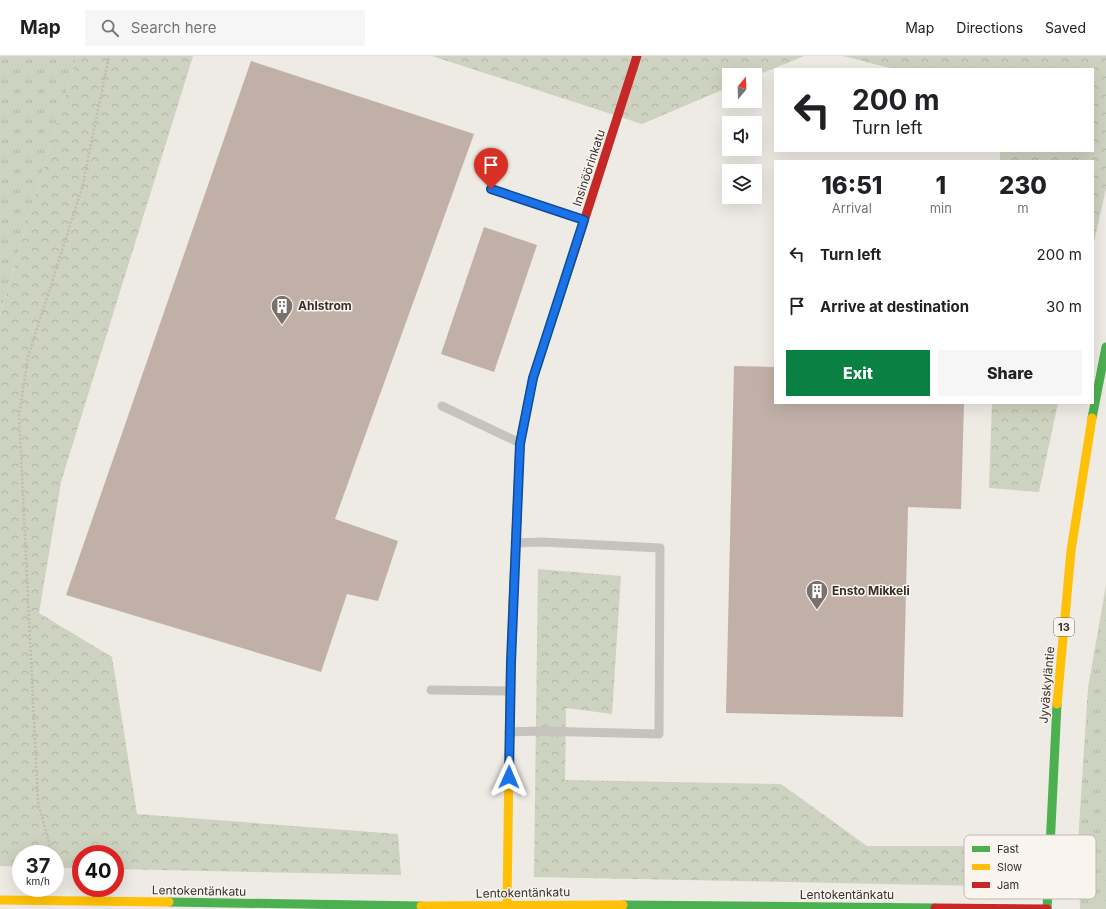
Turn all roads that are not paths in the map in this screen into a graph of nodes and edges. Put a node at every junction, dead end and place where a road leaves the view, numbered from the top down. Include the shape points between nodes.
1 (637, 56) edge
2 (491, 189) dead end
3 (584, 220) junction
4 (1106, 347) edge
5 (442, 406) dead end
6 (520, 444) junction
7 (514, 544) junction
8 (431, 690) dead end
9 (510, 691) junction
10 (510, 732) junction
11 (1051, 835) edge
12 (1047, 899) edge
13 (0, 900) edge
14 (507, 904) junction
15 (1047, 909) edge

1 - 3 main road, Insinöörinkatu
2 - 3 lane
3 - 6 main road, Insinöörinkatu via 533,378
4 - 11 main road, Jyväskyläntie / 13 via 1092,419 1068,579 1056,722
5 - 6 lane
6 - 7 main road, Insinöörinkatu
7 - 9 main road, Insinöörinkatu
7 - 10 lane via 542,542 660,548 659,734
8 - 9 lane
9 - 10 main road, Insinöörinkatu
10 - 14 main road, Insinöörinkatu
12 - 15 main road, Jyväskyläntie / 13
13 - 14 main road, Lentokentänkatu via 453,906
14 - 15 main road, Lentokentänkatu

